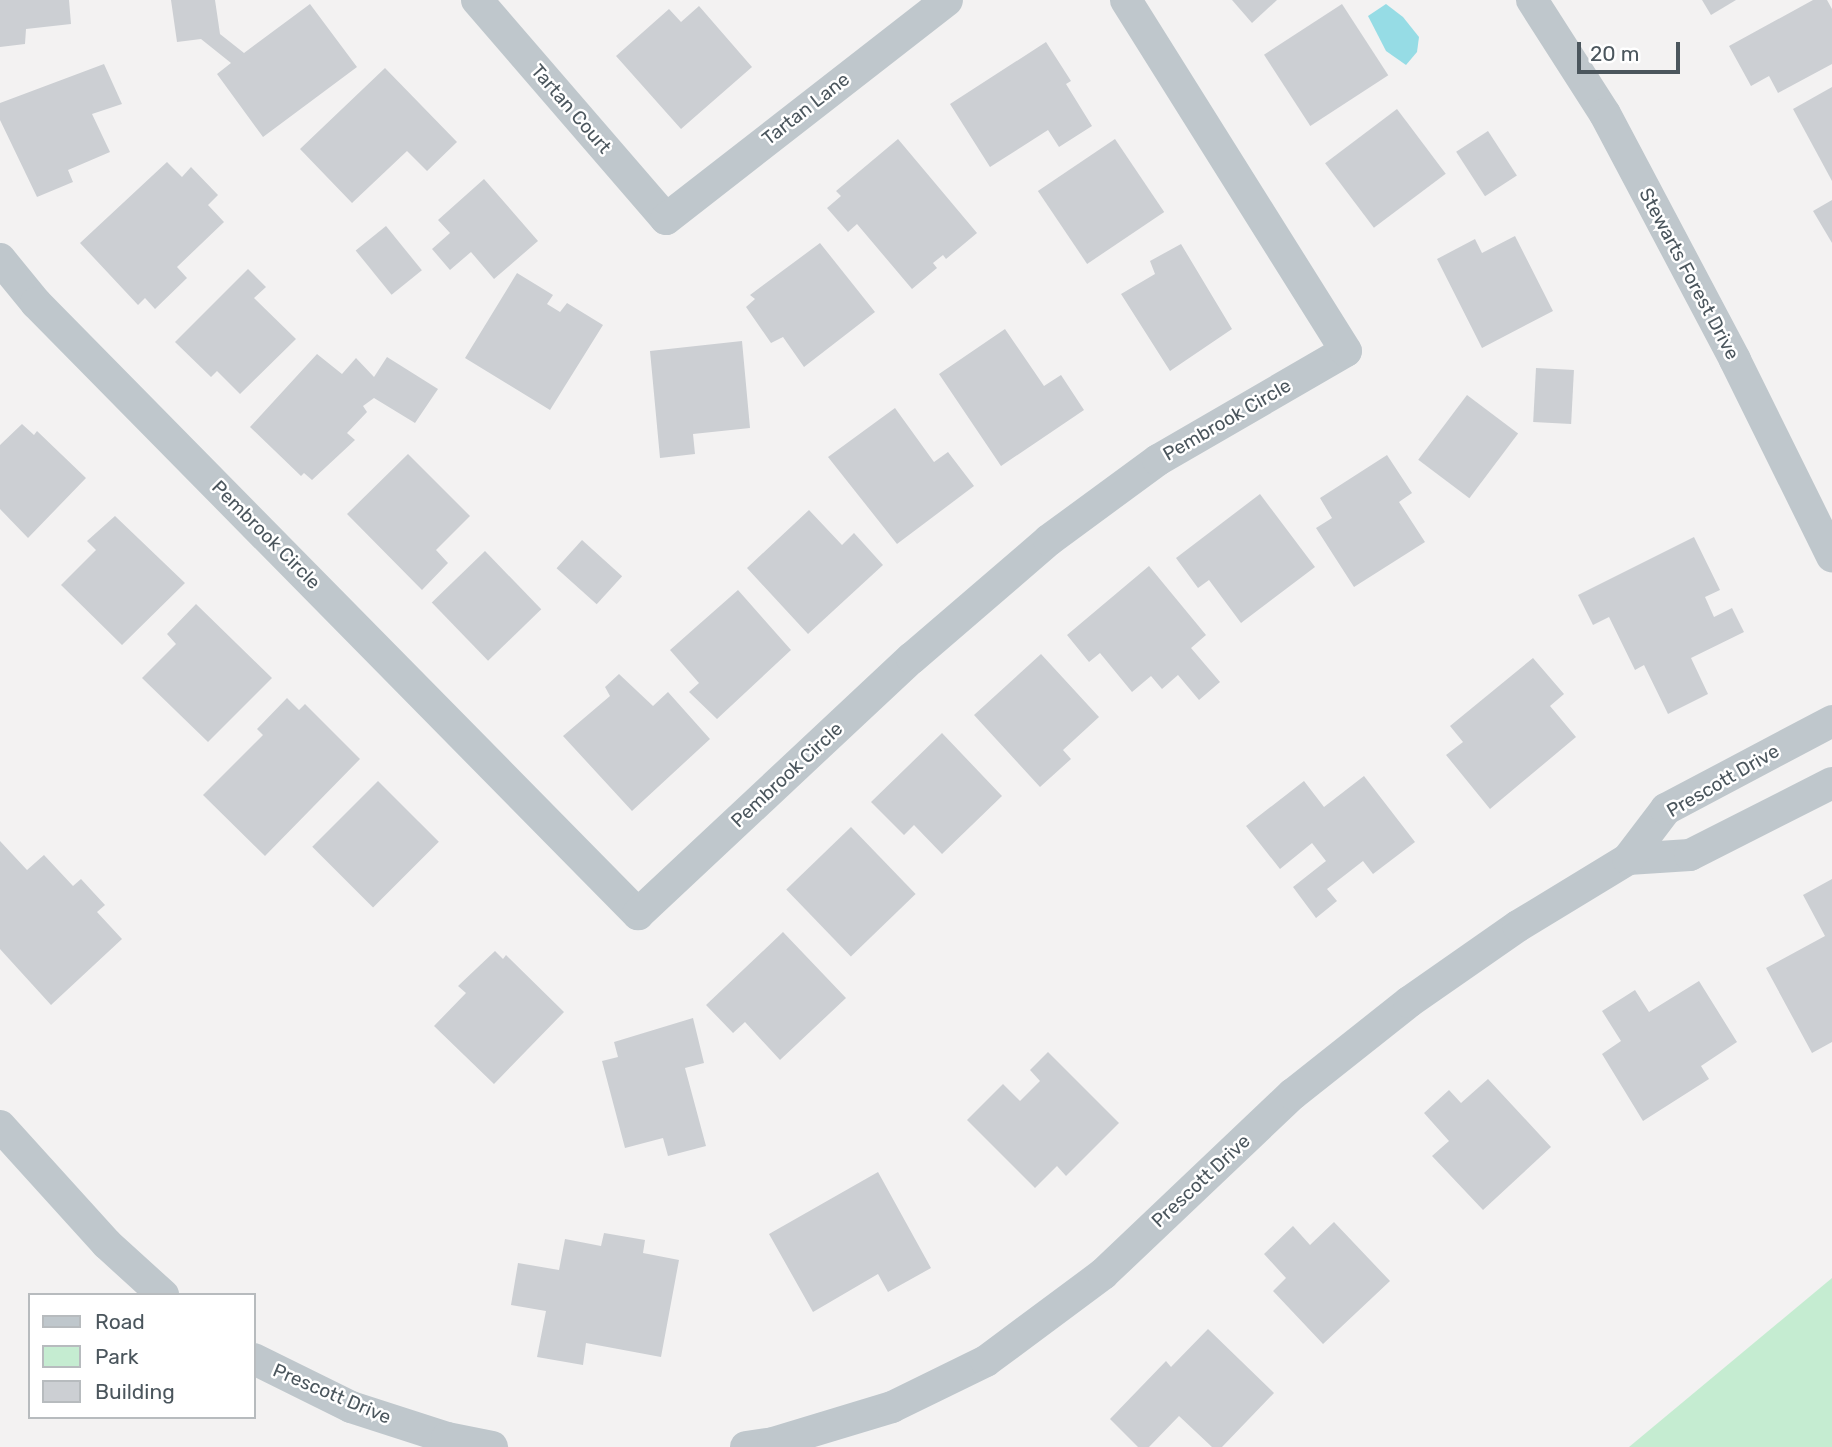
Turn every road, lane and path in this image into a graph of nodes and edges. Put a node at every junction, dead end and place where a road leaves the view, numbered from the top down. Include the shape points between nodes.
1 (477, 0) edge
2 (947, 0) edge
3 (1126, 0) edge
4 (1532, 0) edge
5 (666, 219) joint
6 (0, 259) edge
7 (1832, 556) edge
8 (1832, 721) edge
9 (1832, 783) edge
10 (1628, 859) junction
11 (0, 1126) edge
12 (161, 1293) edge
13 (256, 1360) edge
14 (492, 1447) edge
15 (746, 1447) edge

1 - 5 street, Tartan Court
2 - 5 street, Tartan Lane
3 - 6 street, Pembrook Circle via 1346,351 1158,460 1049,540 912,658 638,914 36,303
4 - 7 street, Stewarts Forest Drive via 1605,114
8 - 10 street, Prescott Drive via 1666,809
9 - 10 street, Prescott Drive via 1690,855
10 - 15 street, Prescott Drive via 1518,926 1409,1002 1293,1094 1104,1274 986,1361 892,1407
11 - 12 street via 107,1244
13 - 14 street, Prescott Drive via 351,1406 447,1438

